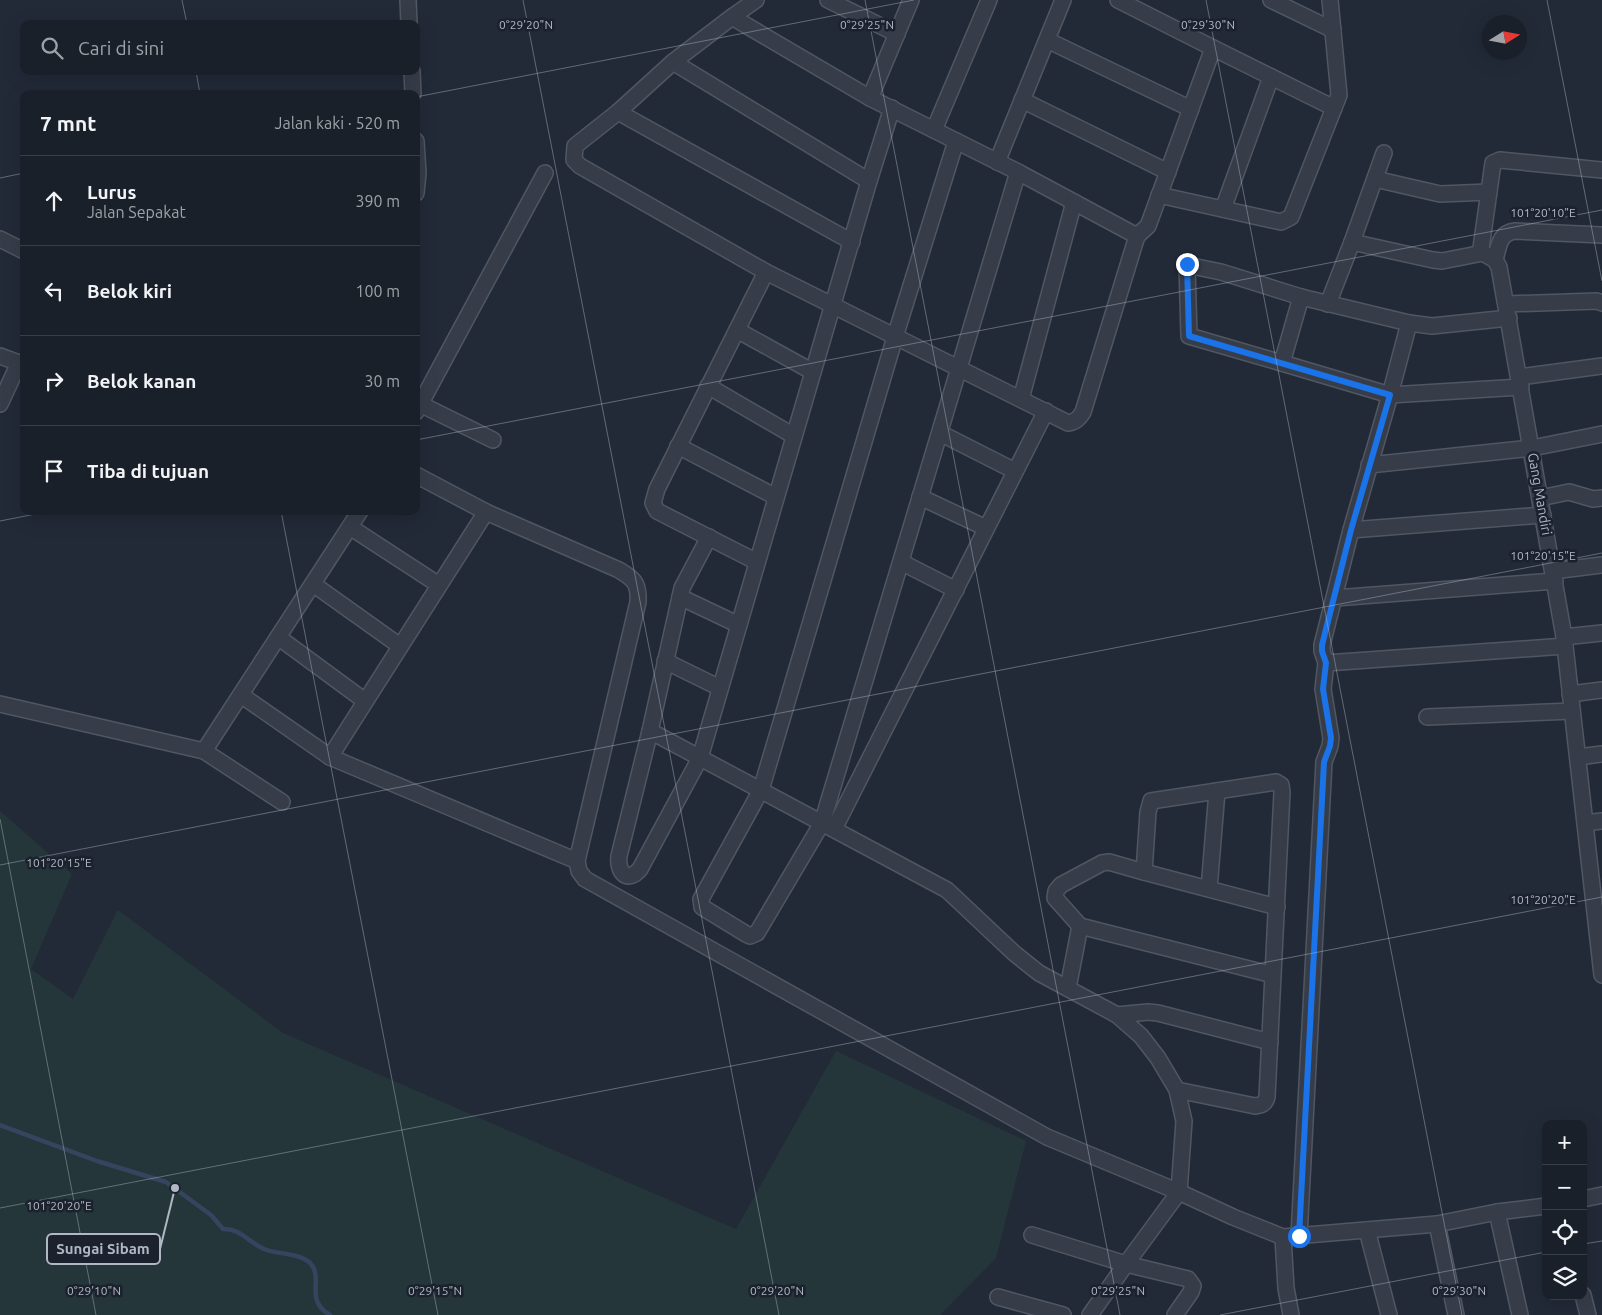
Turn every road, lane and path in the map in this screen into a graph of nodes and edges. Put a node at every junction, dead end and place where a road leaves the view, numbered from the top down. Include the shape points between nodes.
1 (408, 0) edge
2 (756, 0) edge
3 (828, 0) edge
4 (911, 0) edge
5 (989, 0) edge
6 (1063, 0) edge
7 (1118, 0) edge
8 (1271, 0) edge
9 (1330, 0) edge
10 (732, 16) junction
11 (409, 20) edge
12 (1333, 30) junction
13 (897, 34) junction
14 (1047, 40) junction
15 (1213, 48) junction
16 (673, 62) junction
17 (412, 75) edge
18 (1271, 77) junction
19 (413, 90) edge
20 (870, 98) junction
21 (1022, 100) junction
22 (892, 108) junction
23 (1334, 108) junction
24 (1191, 109) junction
25 (618, 112) junction
26 (934, 130) junction
27 (956, 141) junction
28 (1384, 153) dead end
29 (998, 162) junction
30 (1602, 170) edge
31 (1018, 172) junction
32 (1168, 172) junction
33 (545, 173) dead end
34 (1374, 179) junction
35 (869, 181) junction
36 (1489, 192) junction
37 (1159, 195) junction
38 (1074, 202) junction
39 (1223, 209) junction
40 (1602, 235) edge
41 (1137, 236) junction
42 (0, 239) edge
43 (852, 242) junction
44 (1352, 242) junction
45 (20, 249) edge
46 (1489, 256) junction
47 (766, 272) junction
48 (1301, 297) junction
49 (1602, 303) edge
50 (1328, 304) junction
51 (833, 306) junction
52 (1508, 311) junction
53 (1409, 323) junction
54 (737, 330) junction
55 (895, 337) junction
56 (0, 356) edge
57 (20, 362) edge
58 (1282, 363) junction
59 (20, 364) edge
60 (1602, 366) edge
61 (959, 369) junction
62 (813, 372) junction
63 (1520, 382) junction
64 (708, 386) junction
65 (1390, 395) junction
66 (1020, 399) junction
67 (0, 404) edge
68 (420, 404) edge
69 (420, 409) edge
70 (1046, 412) junction
71 (940, 433) junction
72 (1602, 434) edge
73 (794, 436) junction
74 (494, 440) dead end
75 (678, 446) junction
76 (1532, 448) junction
77 (1369, 465) junction
78 (1015, 471) junction
79 (420, 477) edge
80 (776, 498) junction
81 (920, 498) junction
82 (1540, 498) junction
83 (1602, 498) edge
84 (486, 512) junction
85 (358, 515) edge
86 (1543, 515) junction
87 (350, 527) junction
88 (986, 528) junction
89 (1351, 530) junction
90 (709, 538) junction
91 (758, 562) junction
92 (901, 562) junction
93 (1602, 565) edge
94 (1554, 576) junction
95 (312, 584) junction
96 (439, 585) junction
97 (956, 590) junction
98 (680, 597) junction
99 (1335, 598) junction
100 (739, 625) junction
101 (1602, 633) edge
102 (278, 637) junction
103 (1564, 642) junction
104 (400, 646) junction
105 (665, 661) junction
106 (1326, 663) junction
107 (720, 688) junction
108 (1602, 690) edge
109 (1570, 694) junction
110 (241, 695) junction
111 (365, 701) junction
112 (0, 704) edge
113 (1572, 711) junction
114 (1427, 717) dead end
115 (650, 731) junction
116 (204, 751) junction
117 (1602, 754) edge
118 (330, 757) junction
119 (1578, 757) junction
120 (700, 758) junction
121 (761, 790) junction
122 (1217, 791) junction
123 (282, 802) dead end
124 (1602, 821) edge
125 (1585, 823) junction
126 (828, 826) junction
127 (576, 861) junction
128 (1144, 872) junction
129 (1597, 885) edge
130 (1209, 889) junction
131 (1276, 907) junction
132 (1080, 926) junction
133 (1600, 948) edge
134 (1273, 975) junction
135 (1602, 975) edge
136 (1068, 988) junction
137 (1117, 1015) junction
138 (1270, 1042) junction
139 (1177, 1090) junction
140 (1179, 1192) junction
141 (1602, 1195) edge
142 (1587, 1198) edge
143 (1542, 1206) edge
144 (1497, 1212) junction
145 (1438, 1224) junction
146 (1367, 1230) junction
147 (1032, 1235) dead end
148 (1299, 1236) junction
149 (1283, 1237) junction
150 (1126, 1264) junction
151 (998, 1297) dead end
152 (1584, 1300) edge
153 (1063, 1315) edge
154 (1090, 1315) edge
155 (1175, 1315) edge
156 (1291, 1315) edge
157 (1389, 1315) edge
158 (1456, 1315) edge
159 (1520, 1315) edge
160 (1588, 1315) edge

1 - 11 street
2 - 10 street
3 - 13 street
4 - 13 street
5 - 26 street
6 - 14 street
7 - 15 street
8 - 12 street
9 - 12 street
10 - 16 street
10 - 20 street
12 - 23 street via 1339,95
13 - 20 street
14 - 21 street
14 - 24 street
15 - 18 street
15 - 24 street
16 - 25 street
16 - 35 street
17 - 19 street
18 - 23 street
18 - 39 street
20 - 22 street
21 - 29 street
21 - 32 street
22 - 26 street
22 - 35 street
23 - 39 street via 1291,217 1281,222
24 - 32 street
25 - 43 street
25 - 47 street via 576,146 574,160
26 - 27 street
27 - 29 street
27 - 55 street
28 - 34 street
29 - 31 street
30 - 36 street, Gang Mandiri via 1500,160 1493,163
31 - 38 street
31 - 61 street
32 - 37 street
33 - 68 street
34 - 36 street via 1440,194
34 - 44 street
35 - 43 street
36 - 46 street, Gang Mandiri via 1482,241
37 - 39 street
37 - 41 street via 1148,226
38 - 41 street
38 - 66 street
40 - 46 street via 1507,232
41 - 70 street via 1083,412 1074,422 1068,423
42 - 45 street
43 - 51 street
44 - 46 street via 1442,261
44 - 50 street
46 - 52 street, Gang Mandiri via 1499,267
47 - 51 street
47 - 54 street
48 - 50 street
48 - 58 street
48 - 58 street via 1187,264 1189,336
49 - 52 street
50 - 53 street
51 - 55 street
51 - 62 street
52 - 53 street via 1432,326
52 - 63 street, Gang Mandiri
53 - 65 street
54 - 62 street
54 - 64 street
55 - 61 street
55 - 121 street
56 - 57 street
58 - 65 street
59 - 67 street
60 - 63 street
61 - 66 street
61 - 71 street
62 - 73 street
63 - 65 street
63 - 76 street, Gang Mandiri
64 - 73 street
64 - 75 street
65 - 77 street
66 - 70 street
69 - 74 street
70 - 78 street
71 - 78 street
71 - 81 street
72 - 76 street
73 - 80 street
75 - 80 street
75 - 90 street via 656,489 653,503 657,511
76 - 77 street
76 - 82 street, Gang Mandiri
77 - 89 street
78 - 88 street
79 - 84 street
80 - 91 street
81 - 88 street
81 - 92 street
82 - 83 street via 1569,492 1593,499
82 - 86 street, Gang Mandiri
84 - 96 street
84 - 127 street via 619,570 633,578 638,590 638,602
85 - 87 street
86 - 89 street
86 - 94 street, Gang Mandiri
87 - 95 street
87 - 96 street
88 - 97 street
89 - 99 street
90 - 91 street
90 - 98 street
91 - 100 street
92 - 97 street
92 - 126 street
93 - 94 street
94 - 99 street
94 - 103 street, Gang Mandiri
95 - 102 street
95 - 104 street
96 - 104 street
97 - 126 street
98 - 100 street
98 - 105 street
99 - 106 street via 1322,645
100 - 107 street
101 - 103 street
102 - 110 street
102 - 111 street
103 - 106 street
103 - 109 street, Gang Mandiri
104 - 111 street
105 - 107 street
105 - 115 street
106 - 148 street via 1323,689 1331,738 1324,762
107 - 120 street
108 - 109 street
109 - 113 street, Gang Mandiri
110 - 116 street
110 - 118 street
111 - 118 street
112 - 116 street
113 - 114 street
113 - 119 street, Gang Mandiri
115 - 120 street
115 - 120 street via 619,856 618,864 626,875 636,874 640,869
116 - 123 street
117 - 119 street
118 - 127 street
119 - 125 street, Gang Mandiri
120 - 121 street
121 - 126 street
121 - 126 street via 701,900 702,906 746,934 757,933
122 - 128 street via 1151,801
122 - 130 street
122 - 131 street via 1276,782 1281,785
124 - 125 street
125 - 129 street, Gang Mandiri
126 - 136 street via 947,890 1014,953 1039,973
127 - 140 street via 585,879 1047,1137
128 - 130 street
128 - 132 street via 1110,862 1102,863 1061,885 1055,898
129 - 133 street, Gang Mandiri
130 - 131 street
131 - 134 street
132 - 134 street
132 - 136 street
133 - 135 street, Gang Mandiri
134 - 138 street
136 - 137 street
137 - 138 street via 1158,1013
137 - 139 street via 1141,1036
138 - 139 street via 1268,1097 1262,1106
139 - 140 street via 1184,1121
140 - 149 street
140 - 150 street
141 - 142 street
143 - 144 street
144 - 145 street
144 - 159 street
145 - 146 street
145 - 158 street
146 - 148 street
146 - 157 street
147 - 150 street
148 - 149 street
149 - 156 street
150 - 154 street
150 - 155 street via 1188,1279 1192,1283 1191,1292
151 - 153 street
152 - 160 street

